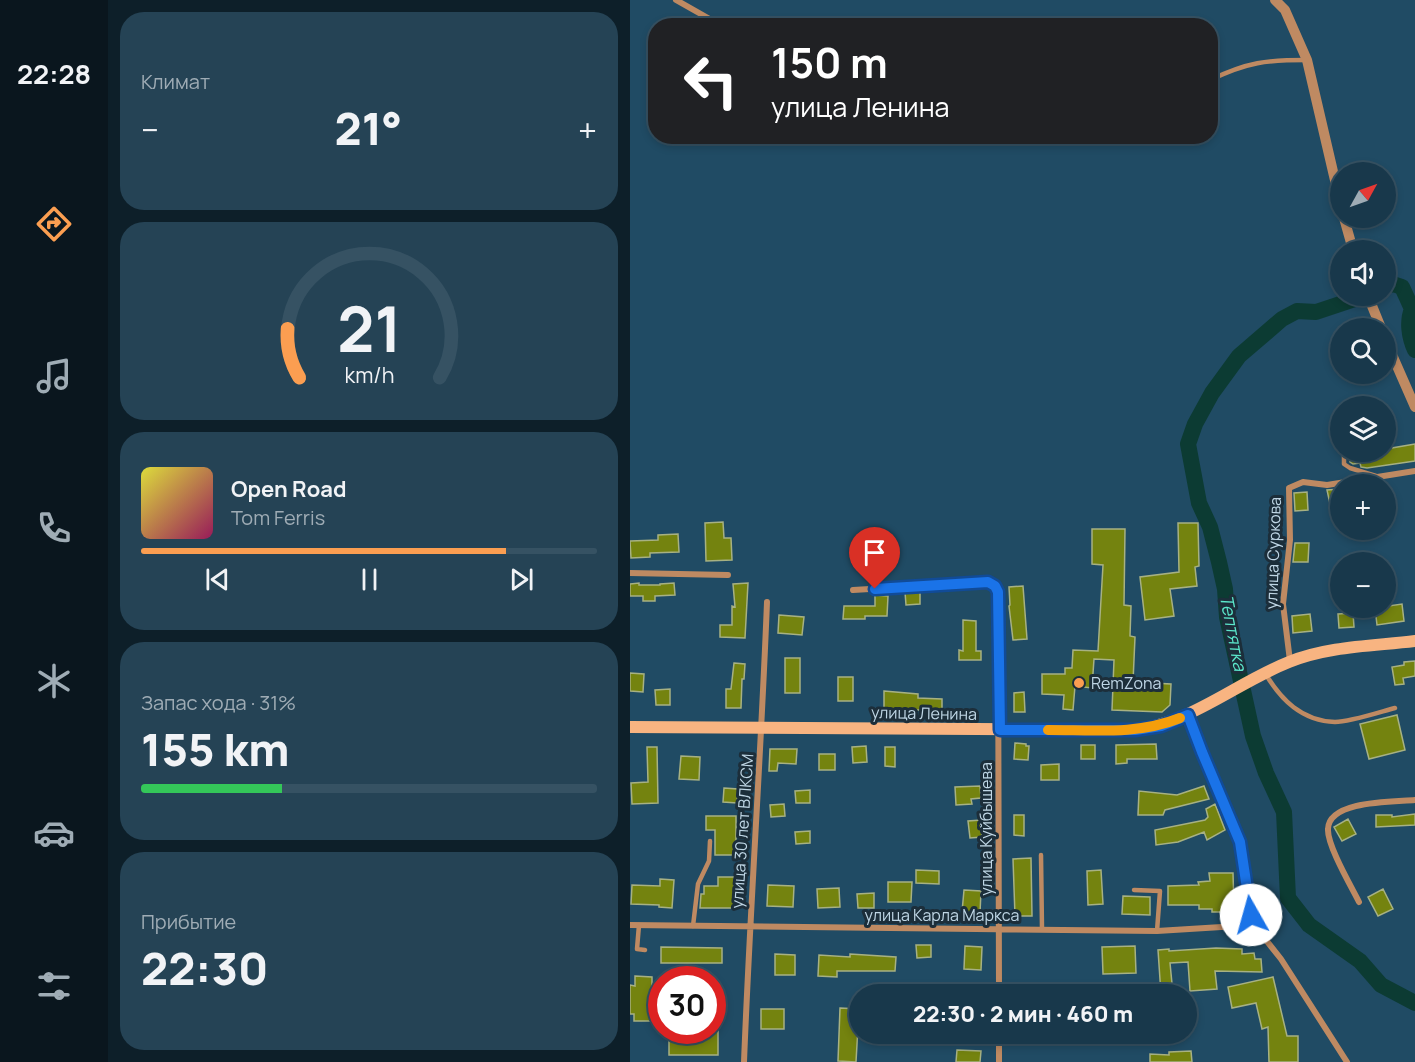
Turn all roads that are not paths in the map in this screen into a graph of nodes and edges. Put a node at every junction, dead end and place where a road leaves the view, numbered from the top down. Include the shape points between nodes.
1 (676, 0) edge
2 (1275, 0) edge
3 (708, 18) edge
4 (1307, 60) junction
5 (1218, 77) edge
6 (1331, 162) edge
7 (1396, 363) edge
8 (1415, 407) edge
9 (1344, 462) edge
10 (1415, 471) edge
11 (1369, 474) edge
12 (1396, 474) edge
13 (1330, 485) edge
14 (630, 573) edge
15 (728, 575) dead end
16 (853, 590) dead end
17 (766, 602) dead end
18 (1415, 641) edge
19 (1290, 661) junction
20 (1262, 675) junction
21 (1395, 708) dead end
22 (1188, 715) junction
23 (630, 727) edge
24 (762, 728) junction
25 (1000, 730) junction
26 (1415, 800) edge
27 (710, 841) dead end
28 (1041, 855) dead end
29 (1134, 890) dead end
30 (1359, 902) dead end
31 (630, 925) edge
32 (639, 925) junction
33 (1254, 925) junction
34 (693, 926) junction
35 (749, 927) junction
36 (1000, 929) junction
37 (1042, 929) junction
38 (1157, 931) junction
39 (645, 950) dead end
40 (999, 984) edge
41 (999, 1044) edge
42 (744, 1062) edge
43 (999, 1062) edge
44 (1347, 1062) edge

1 - 3 street
2 - 4 street via 1285,10
4 - 5 lane via 1255,62
4 - 6 street
7 - 8 street
9 - 11 lane
10 - 12 street
13 - 19 street, улица Суркова via 1303,482 1288,488 1290,540 1283,604
14 - 15 street
16 - 25 street, улица Куйбышева via 988,582 995,586
17 - 24 street, улица 30 лет ВЛКСМ
18 - 19 main road, улица Ленина via 1325,652
19 - 20 main road, улица Ленина
20 - 21 lane via 1299,712 1320,719 1337,722
20 - 22 main road, улица Ленина
22 - 25 main road, улица Ленина via 1161,726 1135,730
22 - 33 street via 1240,842
23 - 24 main road, улица Ленина
24 - 25 main road, улица Ленина
24 - 35 street, улица 30 лет ВЛКСМ
25 - 36 street, улица Куйбышева
26 - 30 street via 1358,805 1344,809 1329,822 1331,843
27 - 34 lane via 709,861 698,884
28 - 37 lane
29 - 38 lane via 1160,891
31 - 32 street, улица Карла Маркса
32 - 34 street, улица Карла Маркса
32 - 39 lane via 637,949
33 - 38 street, улица Карла Маркса
33 - 44 street via 1281,959
34 - 35 street, улица Карла Маркса
35 - 36 street, улица Карла Маркса
35 - 42 street, улица 30 лет ВЛКСМ
36 - 37 street, улица Карла Маркса
36 - 40 street, улица Куйбышева
37 - 38 street, улица Карла Маркса
41 - 43 street

